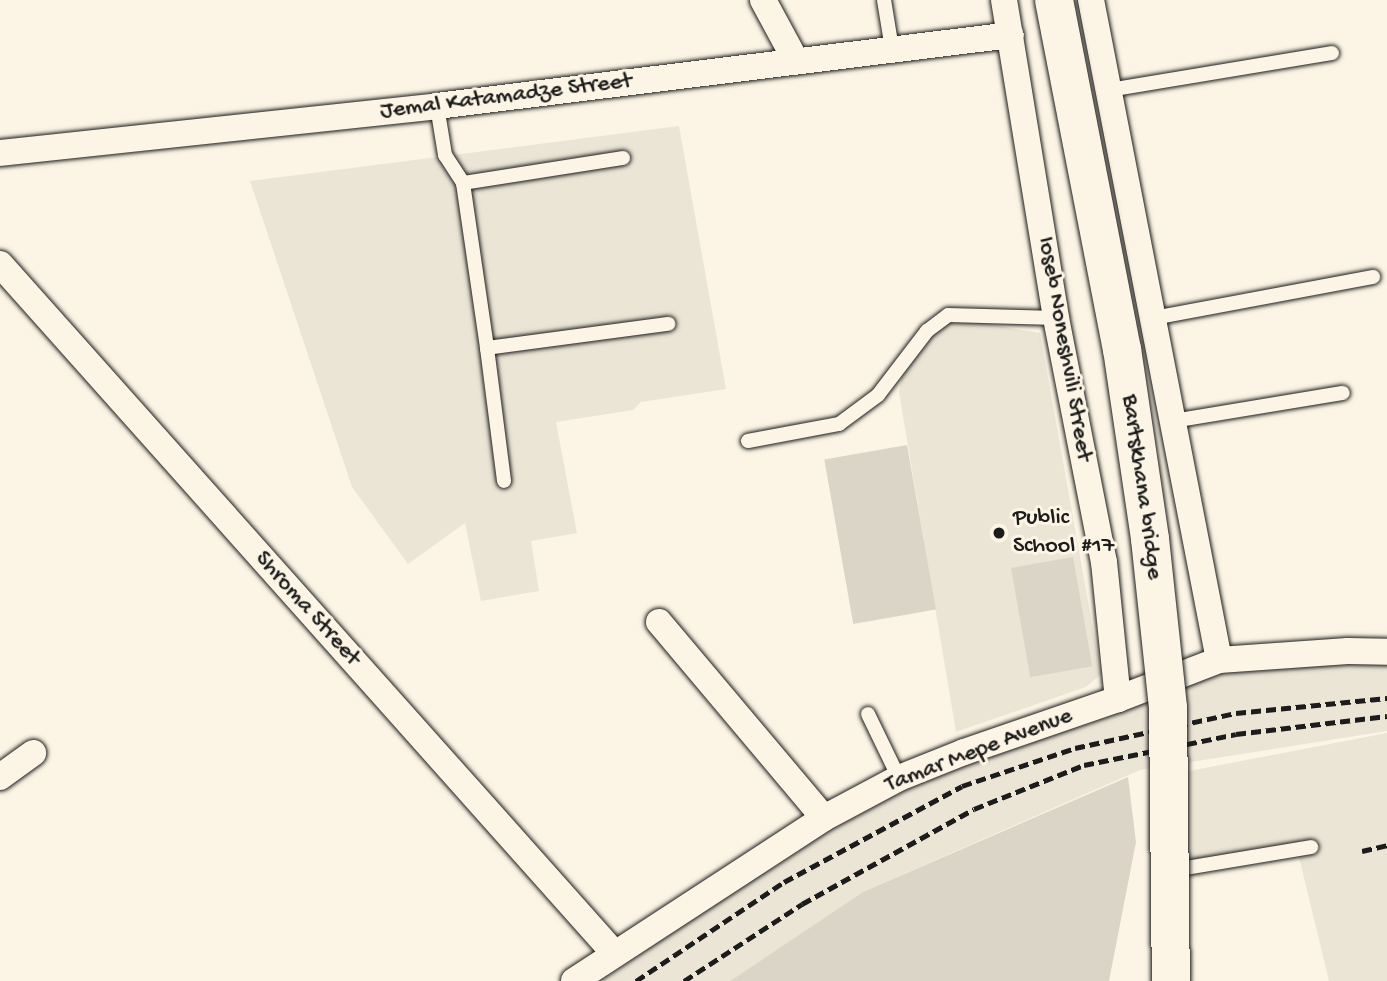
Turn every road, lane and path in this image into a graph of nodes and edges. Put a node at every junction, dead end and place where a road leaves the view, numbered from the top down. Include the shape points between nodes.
1 (763, 0) edge
2 (884, 0) edge
3 (1004, 0) edge
4 (1054, 0) edge
5 (1091, 0) edge
6 (1011, 35) junction
7 (892, 49) junction
8 (1332, 53) dead end
9 (796, 61) junction
10 (1109, 90) junction
11 (437, 106) junction
12 (0, 153) edge
13 (623, 158) dead end
14 (463, 183) junction
15 (0, 264) edge
16 (1374, 276) dead end
17 (1056, 318) junction
18 (1153, 318) junction
19 (668, 324) dead end
20 (487, 348) junction
21 (1343, 393) dead end
22 (1173, 421) junction
23 (748, 442) dead end
24 (504, 481) dead end
25 (659, 622) dead end
26 (1387, 652) edge
27 (1219, 660) junction
28 (1118, 699) junction
29 (868, 714) dead end
30 (33, 753) dead end
31 (1184, 767) dead end
32 (0, 777) edge
33 (899, 778) junction
34 (824, 818) junction
35 (1185, 830) dead end
36 (1311, 847) dead end
37 (614, 954) junction
38 (574, 981) edge
39 (1171, 981) edge
40 (1185, 981) edge

1 - 9 street
2 - 7 lane
3 - 6 street, Ioseb Noneshvili Street
4 - 39 main road, Bartskhana bridge, bridge via 1122,349 1150,539 1168,708
5 - 10 street
6 - 7 street, Jemal Katamadze Street
6 - 17 street, Ioseb Noneshvili Street
7 - 9 street, Jemal Katamadze Street
8 - 10 lane
9 - 11 street, Jemal Katamadze Street
10 - 18 street
11 - 12 street, Jemal Katamadze Street
11 - 14 lane via 445,155
13 - 14 lane
14 - 20 lane
15 - 37 street, Shroma Street
16 - 18 lane
17 - 23 lane via 948,314 927,331 878,395 839,425
17 - 28 street, Ioseb Noneshvili Street via 1104,562
18 - 22 street
19 - 20 lane
20 - 24 lane
21 - 22 lane
22 - 27 street
25 - 34 street
26 - 27 street, Tamar Mepe Avenue
27 - 28 street, Tamar Mepe Avenue
28 - 33 street, Tamar Mepe Avenue
29 - 33 lane
30 - 32 street
31 - 35 lane
33 - 34 street, Tamar Mepe Avenue
34 - 37 street, Tamar Mepe Avenue
36 - 40 lane via 1185,874
37 - 38 street, Tamar Mepe Avenue

